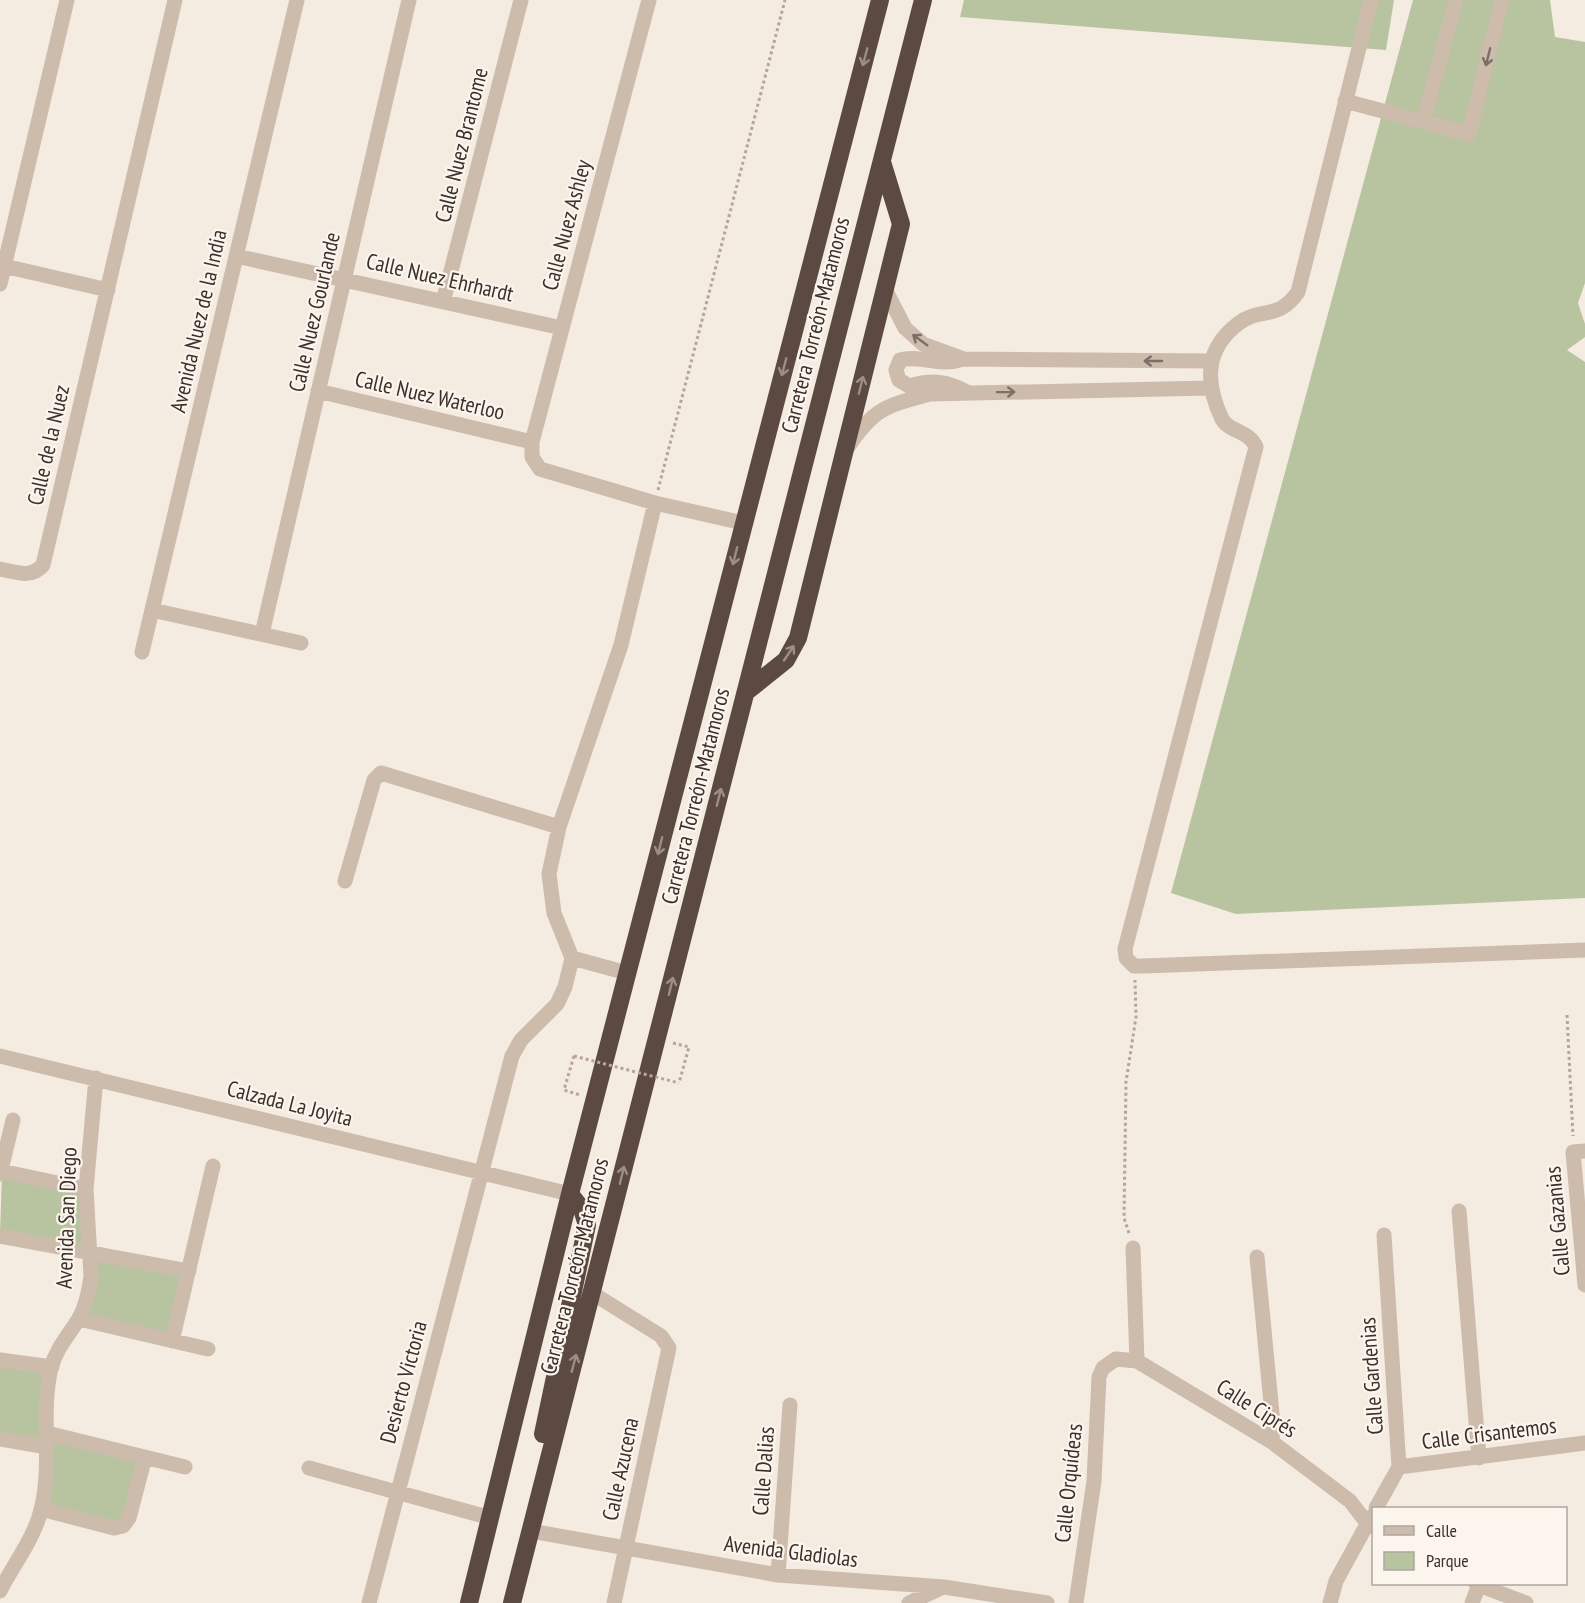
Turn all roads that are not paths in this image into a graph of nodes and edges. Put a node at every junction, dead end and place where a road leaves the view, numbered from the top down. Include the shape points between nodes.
1 (67, 0) edge
2 (175, 0) edge
3 (297, 0) edge
4 (410, 0) edge
5 (521, 0) edge
6 (649, 0) edge
7 (880, 0) edge
8 (923, 0) edge
9 (1371, 0) edge
10 (1456, 0) edge
11 (1502, 0) edge
12 (1345, 101) junction
13 (1423, 122) junction
14 (882, 161) junction
15 (236, 256) junction
16 (2, 266) edge
17 (345, 279) junction
18 (0, 284) edge
19 (885, 289) junction
20 (108, 290) junction
21 (443, 302) junction
22 (562, 328) junction
23 (964, 359) junction
24 (1211, 361) junction
25 (1209, 388) junction
26 (318, 391) junction
27 (969, 393) junction
28 (532, 442) junction
29 (844, 452) junction
30 (655, 503) junction
31 (743, 523) junction
32 (0, 569) edge
33 (152, 610) junction
34 (262, 634) junction
35 (301, 643) dead end
36 (142, 652) dead end
37 (746, 692) junction
38 (559, 827) junction
39 (345, 881) dead end
40 (1585, 950) edge
41 (572, 958) junction
42 (627, 973) junction
43 (0, 1056) edge
44 (96, 1078) junction
45 (13, 1120) dead end
46 (1579, 1152) edge
47 (213, 1166) dead end
48 (480, 1172) junction
49 (0, 1173) edge
50 (86, 1188) junction
51 (570, 1194) junction
52 (1459, 1211) dead end
53 (1384, 1235) dead end
54 (0, 1236) edge
55 (1133, 1248) road end
56 (89, 1251) junction
57 (1257, 1257) dead end
58 (189, 1271) junction
59 (1585, 1284) edge
60 (592, 1293) junction
61 (79, 1319) junction
62 (174, 1334) junction
63 (208, 1349) dead end
64 (0, 1360) edge
65 (1137, 1361) junction
66 (52, 1367) junction
67 (790, 1405) dead end
68 (0, 1439) edge
69 (47, 1440) junction
70 (1272, 1442) junction
71 (1585, 1443) edge
72 (145, 1457) junction
73 (1479, 1458) junction
74 (185, 1467) dead end
75 (1399, 1467) junction
76 (309, 1468) dead end
77 (398, 1492) junction
78 (1377, 1507) edge
79 (41, 1509) junction
80 (491, 1518) junction
81 (1372, 1521) edge
82 (533, 1522) junction
83 (485, 1540) junction
84 (626, 1548) junction
85 (7, 1560) edge
86 (778, 1575) junction
87 (1478, 1585) edge
88 (944, 1587) junction
89 (0, 1592) edge
90 (369, 1603) edge
91 (461, 1603) edge
92 (469, 1603) edge
93 (512, 1603) edge
94 (614, 1603) edge
95 (909, 1603) edge
96 (1047, 1603) edge
97 (1076, 1603) edge
98 (1330, 1603) edge
99 (1472, 1603) edge
100 (1526, 1603) edge

1 - 16 street
2 - 20 street, Calle de la Nuez
3 - 15 street, Avenida Nuez de la India
4 - 17 street, Calle Nuez Gourlande
5 - 21 street, Calle Nuez Brantome
6 - 22 street, Calle Nuez Ashley
7 -> 31 highway
8 - 14 highway, Carretera Torreón-Matamoros
9 - 12 street
10 - 13 street
11 -> 13 street via 1468,134
12 - 13 street
12 - 24 street via 1298,292 1288,306 1240,322
14 - 19 highway via 901,224
14 - 37 highway, Carretera Torreón-Matamoros
15 - 17 street, Calle Nuez Ehrhardt
15 - 33 street, Avenida Nuez de la India
16 - 18 street
16 - 20 street
17 - 21 street, Calle Nuez Ehrhardt
17 - 26 street, Calle Nuez Gourlande
23 -> 19 street via 923,344 905,328
29 -> 19 highway
20 - 32 street, Calle de la Nuez via 43,565 27,574
21 - 22 street, Calle Nuez Ehrhardt
22 - 28 street, Calle Nuez Ashley
24 -> 23 street
23 - 27 street via 948,364 907,358 900,360 896,370 898,381 909,386 950,382
24 - 25 street
27 -> 25 street
25 - 40 street via 1223,422 1253,438 1256,447 1125,949 1126,958 1134,966
26 - 28 street, Calle Nuez Waterloo
26 - 34 street, Calle Nuez Gourlande
27 - 29 street via 930,394 888,405 864,422
28 - 30 street, Calle Nuez Ashley via 534,462 540,469
37 -> 29 highway via 786,660 798,638
30 - 31 street
30 - 38 street via 621,645
31 -> 42 highway
33 - 34 street
33 - 36 street, Avenida Nuez de la India
34 - 35 street
60 -> 37 highway, Carretera Torreón-Matamoros
38 - 39 street via 381,773 374,780
38 - 41 street via 549,874 550,896
41 - 42 street
41 - 48 street, Desierto Victoria via 557,1004 521,1040 512,1056
42 - 51 highway
43 - 44 street, Calzada La Joyita
44 - 48 street, Calzada La Joyita
44 - 50 street, Avenida San Diego
45 - 49 street
46 - 59 street, Calle Gazanias
47 - 58 street
48 - 51 street, Calzada La Joyita
48 - 77 street, Desierto Victoria
49 - 50 street
50 - 56 street, Avenida San Diego
51 - 80 highway
51 - 82 highway via 582,1209 587,1225 538,1461
52 - 73 street
53 - 75 street, Calle Gardenias
54 - 56 street
55 - 65 street
56 - 58 street
56 - 61 street, Avenida San Diego via 91,1276
57 - 70 street
58 - 62 street
82 -> 60 highway, Carretera Torreón-Matamoros
60 - 84 street, Calle Azucena via 668,1344
61 - 62 street
61 - 66 street, Avenida San Diego via 66,1335
62 - 63 street
64 - 66 street
65 - 70 street, Calle Ciprés
65 - 97 street, Calle Orquídeas via 1116,1359 1103,1368 1099,1377 1094,1481
66 - 69 street, Avenida San Diego
67 - 86 street, Calle Dalias
68 - 69 street
69 - 72 street
69 - 79 street, Avenida San Diego
70 - 81 street, Calle Ciprés
71 - 73 street, Calle Crisantemos
72 - 74 street
72 - 79 street via 129,1518 123,1526 114,1528
73 - 75 street, Calle Crisantemos
75 - 78 street
76 - 77 street
77 - 80 street
77 - 90 street, Desierto Victoria
79 - 85 street, Avenida San Diego via 31,1534
80 - 83 highway
81 - 98 street via 1336,1581
82 - 84 street, Avenida Gladiolas
82 - 93 highway, Carretera Torreón-Matamoros
83 - 91 highway
83 - 92 highway
84 - 86 street, Avenida Gladiolas
84 - 94 street, Calle Azucena
85 - 89 street, Avenida San Diego
86 - 88 street, Avenida Gladiolas
87 - 99 street
87 - 100 street
88 - 95 street
88 - 96 street, Avenida Gladiolas

